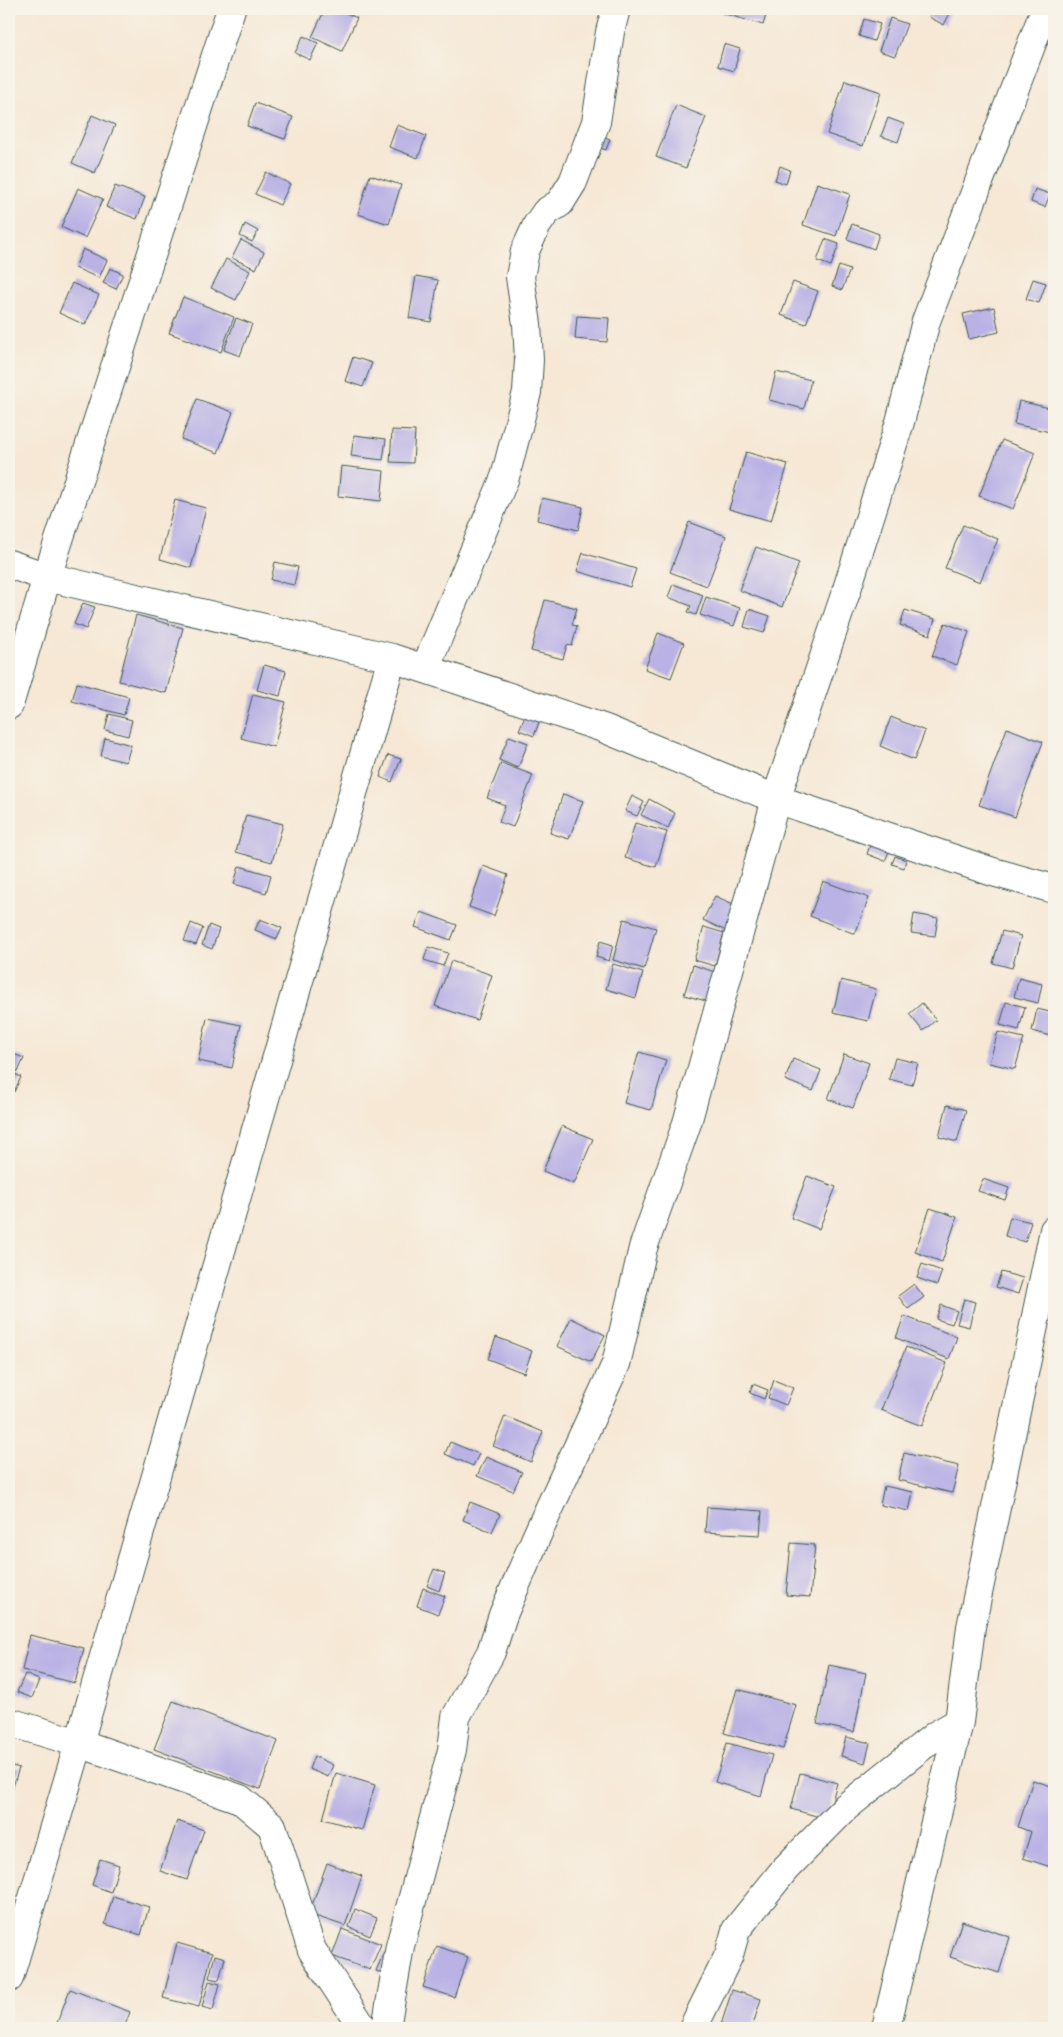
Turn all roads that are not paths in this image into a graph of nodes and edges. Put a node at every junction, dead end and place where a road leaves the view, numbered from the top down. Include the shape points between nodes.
1 (231, 9) edge
2 (616, 9) edge
3 (1045, 9) edge
4 (9, 564) edge
5 (47, 576) junction
6 (392, 658) junction
7 (425, 669) junction
8 (9, 705) edge
9 (776, 799) junction
10 (1054, 889) edge
11 (1054, 1230) edge
12 (9, 1722) edge
13 (959, 1722) junction
14 (79, 1743) junction
15 (9, 1978) edge
16 (363, 2028) edge
17 (386, 2028) edge
18 (692, 2028) edge
19 (886, 2028) edge

1 - 5 street
2 - 7 street via 596,122 573,182 560,203 546,212 525,251 520,277 527,324 527,392 505,477
3 - 9 street via 926,321 897,431
4 - 5 street
5 - 6 street
5 - 8 street
6 - 7 street
6 - 14 street
7 - 9 street via 603,728
9 - 10 street via 993,872
9 - 17 street via 687,1123 643,1248 616,1364 538,1533 491,1652 456,1716 452,1750 400,1946
11 - 13 street via 970,1627
12 - 14 street
13 - 18 street via 936,1735 846,1807 785,1869 736,1930 729,1955
13 - 19 street
14 - 15 street
14 - 16 street via 240,1799 272,1826 312,1950

